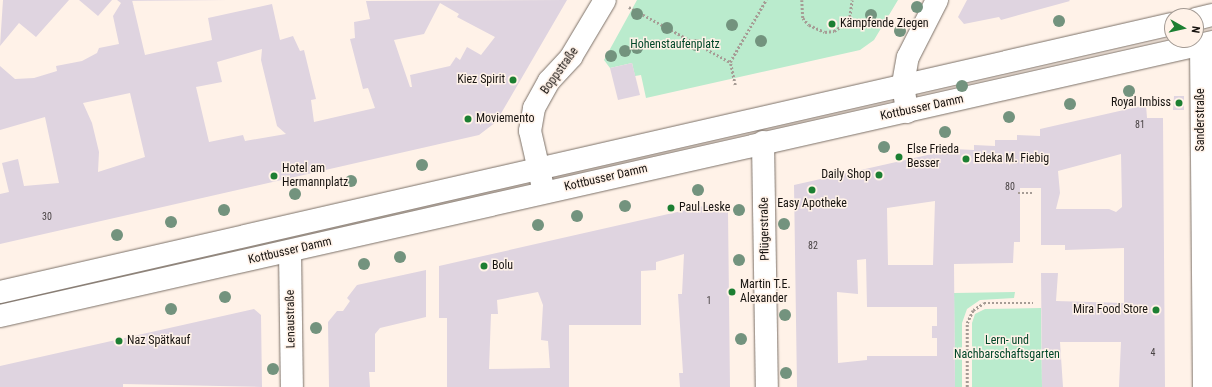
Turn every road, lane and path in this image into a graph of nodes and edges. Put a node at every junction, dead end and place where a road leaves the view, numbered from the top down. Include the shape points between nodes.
1 (605, 0) edge
2 (766, 0) edge
3 (802, 0) edge
4 (852, 0) edge
5 (936, 0) edge
6 (629, 7) dead end
7 (1164, 26) edge
8 (1206, 43) edge
9 (730, 62) junction
10 (903, 84) junction
11 (736, 85) dead end
12 (907, 112) junction
13 (763, 142) junction
14 (538, 168) junction
15 (544, 192) junction
16 (1018, 193) dead end
17 (1032, 193) dead end
18 (290, 251) junction
19 (0, 292) edge
20 (1033, 303) dead end
21 (0, 316) edge
22 (292, 387) edge
23 (767, 387) edge
24 (967, 387) edge
25 (1204, 387) edge

1 - 14 main road, Boppstraße via 571,57 549,82 534,108 530,131
2 - 9 path
3 - 4 path via 804,18 809,25 825,32 834,31 848,21
5 - 10 main road via 912,43
6 - 9 path
7 - 10 main road, Kottbusser Damm
8 - 12 main road, Kottbusser Damm
8 - 25 main road, Sanderstraße
9 - 11 path
10 - 12 main road
10 - 14 main road, Kottbusser Damm
12 - 13 main road, Kottbusser Damm
13 - 15 main road, Kottbusser Damm
13 - 23 main road, Pflügerstraße
14 - 15 main road, Boppstraße
14 - 19 main road, Kottbusser Damm
15 - 18 main road, Kottbusser Damm
16 - 17 path
18 - 21 main road, Kottbusser Damm
18 - 22 main road, Lenaustraße
20 - 24 path via 984,304 973,310 967,323

